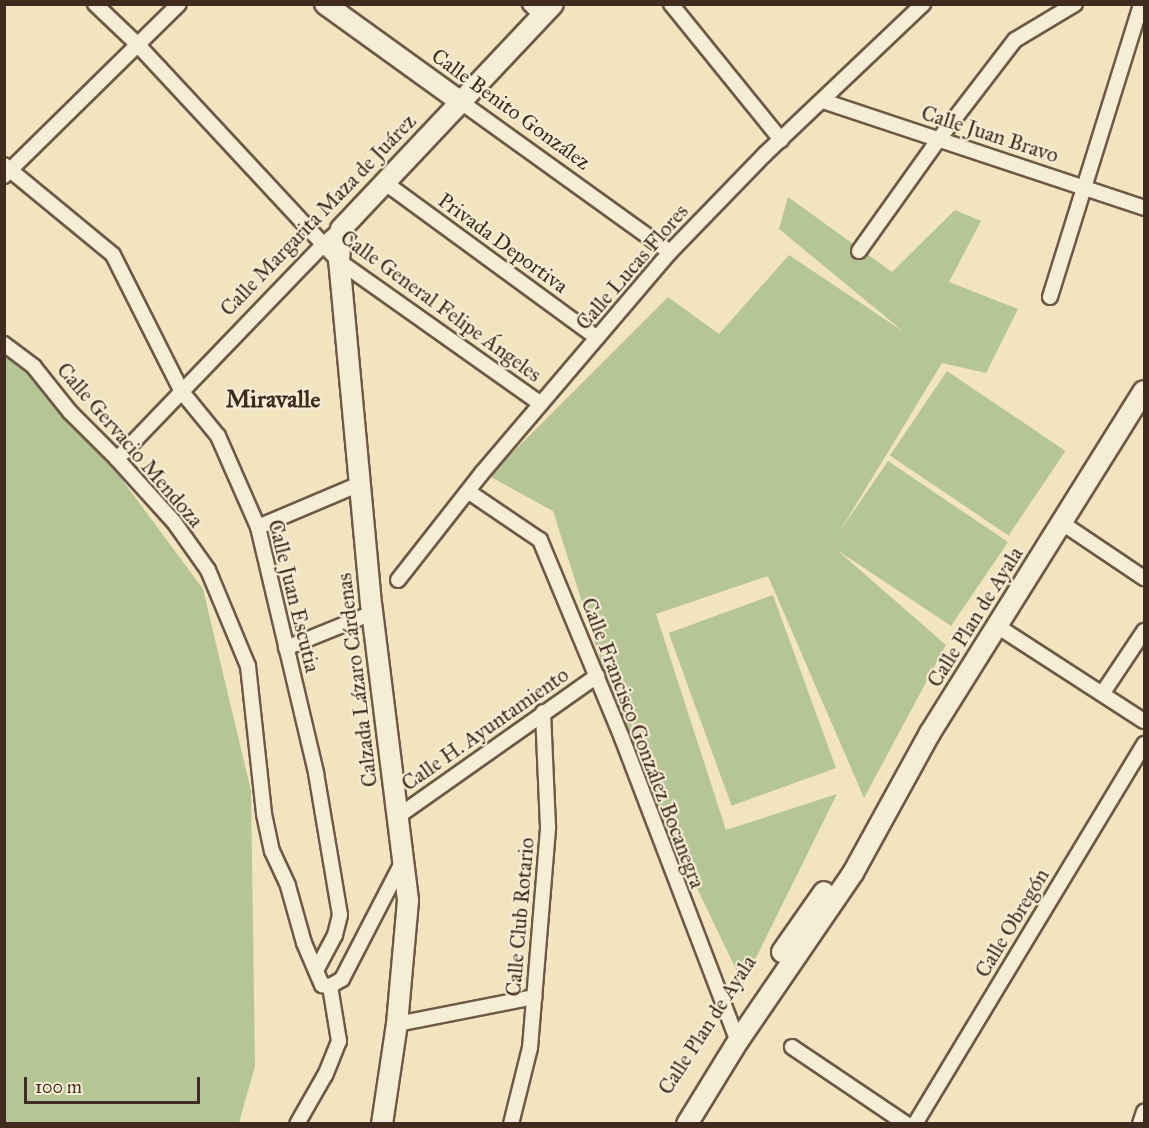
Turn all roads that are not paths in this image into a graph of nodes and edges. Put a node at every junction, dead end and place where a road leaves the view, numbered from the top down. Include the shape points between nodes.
1 (95, 4) edge
2 (179, 4) edge
3 (325, 4) edge
4 (671, 4) edge
5 (1075, 4) edge
6 (1141, 4) edge
7 (918, 6) edge
8 (542, 8) edge
9 (138, 45) junction
10 (822, 101) junction
11 (461, 102) junction
12 (939, 139) junction
13 (781, 140) junction
14 (6, 170) edge
15 (386, 179) junction
16 (1085, 188) junction
17 (1144, 208) edge
18 (341, 229) junction
19 (322, 246) junction
20 (859, 251) dead end
21 (670, 252) junction
22 (339, 261) junction
23 (1050, 297) dead end
24 (600, 335) junction
25 (4, 344) edge
26 (1144, 391) edge
27 (182, 392) junction
28 (541, 404) junction
29 (117, 459) junction
30 (360, 484) junction
31 (469, 492) junction
32 (1062, 523) junction
33 (258, 527) junction
34 (1144, 579) edge
35 (398, 580) dead end
36 (372, 614) junction
37 (997, 626) junction
38 (1144, 631) edge
39 (286, 648) junction
40 (597, 676) junction
41 (1102, 694) junction
42 (543, 712) junction
43 (1144, 721) edge
44 (1144, 744) edge
45 (397, 817) junction
46 (403, 861) junction
47 (316, 970) junction
48 (330, 986) junction
49 (534, 997) junction
50 (397, 1024) junction
51 (735, 1034) junction
52 (792, 1047) dead end
53 (1144, 1112) edge
54 (683, 1122) edge
55 (297, 1124) edge
56 (382, 1124) edge
57 (511, 1124) edge
58 (906, 1124) edge
59 (915, 1124) edge
60 (1140, 1124) edge

1 - 9 street, Calle General Felipe Ángeles
2 - 9 street
3 - 11 street, Calle Benito González
4 - 13 street
5 - 12 street via 1015,40
6 - 16 street
7 - 10 street, Calle Lucas Flores
8 - 11 street, Calle Margarita Maza de Juárez
9 - 14 street
9 - 19 street, Calle General Felipe Ángeles
10 - 12 street, Calle Juan Bravo
10 - 13 street, Calle Lucas Flores
11 - 15 street, Calle Margarita Maza de Juárez
11 - 21 street, Calle Benito González
12 - 16 street, Calle Juan Bravo
12 - 20 street
13 - 21 street, Calle Lucas Flores
14 - 27 street, Calle Juan Escutia via 113,255
15 - 18 street, Calle Margarita Maza de Juárez
15 - 24 street, Privada Deportiva
16 - 17 street, Calle Juan Bravo
16 - 23 street
18 - 19 street, Calle Margarita Maza de Juárez
18 - 22 street, Calzada Lázaro Cárdenas
19 - 22 street, Calle General Felipe Ángeles
19 - 27 street, Calle Margarita Maza de Juárez
21 - 24 street, Calle Lucas Flores
22 - 28 street, Calle General Felipe Ángeles
22 - 30 street, Calzada Lázaro Cárdenas
24 - 28 street, Calle Lucas Flores
25 - 29 street, Calle Gervacio Mendoza via 34,367 70,412
26 - 32 street, Calle Plan de Ayala
27 - 29 street, Calle Margarita Maza de Juárez
27 - 33 street, Calle Juan Escutia via 218,436
28 - 31 street, Calle Lucas Flores
29 - 47 street, Calle Gervacio Mendoza via 174,522 208,570 248,666 264,814 272,851
30 - 33 street
30 - 36 street, Calzada Lázaro Cárdenas
31 - 35 street, Calle Lucas Flores
31 - 40 street, Calle Francisco González Bocanegra via 540,540
32 - 34 street
32 - 37 street, Calle Plan de Ayala
33 - 39 street, Calle Juan Escutia
36 - 39 street
36 - 45 street, Calzada Lázaro Cárdenas
37 - 41 street
37 - 51 street, Calle Plan de Ayala via 930,733 853,873
38 - 41 street
39 - 47 street, Calle Juan Escutia via 316,773 340,915 335,935
40 - 42 street, Calle H. Ayuntamiento
40 - 51 street, Calle Francisco González Bocanegra
41 - 43 street
42 - 45 street, Calle H. Ayuntamiento
42 - 49 street, Calle Club Rotario via 548,827
44 - 59 street, Calle Obregón
45 - 46 street, Calzada Lázaro Cárdenas
46 - 48 street via 342,979
46 - 50 street, Calzada Lázaro Cárdenas via 408,900
47 - 48 street, Calle Gervacio Mendoza via 322,985
48 - 55 street via 339,1041
49 - 50 street
49 - 57 street, Calle Club Rotario via 530,1048
50 - 56 street, Calzada Lázaro Cárdenas
51 - 54 street, Calle Plan de Ayala
52 - 58 street
53 - 60 street

